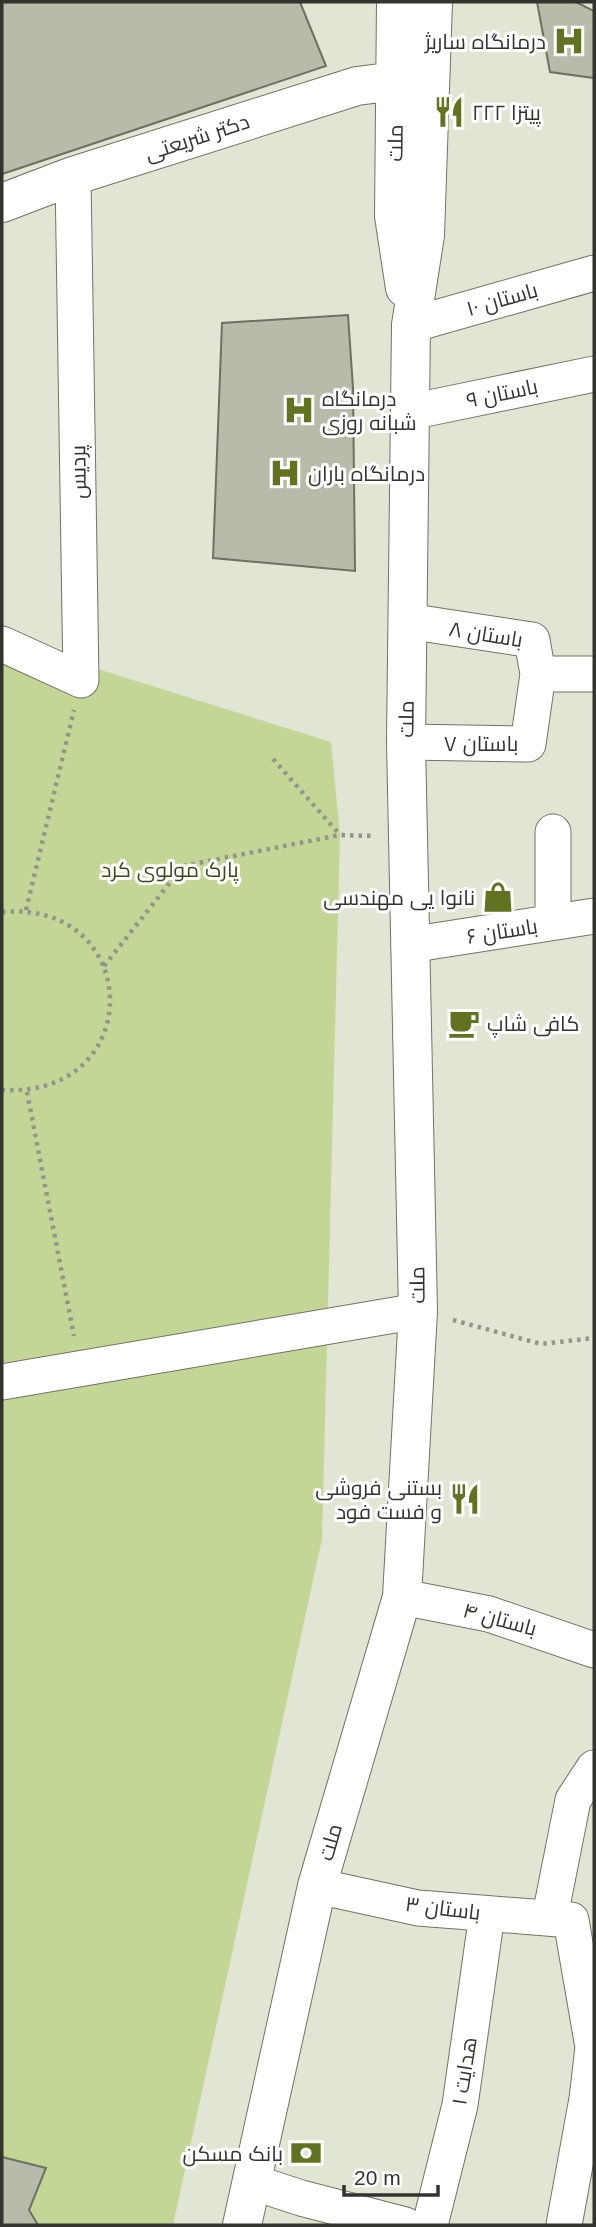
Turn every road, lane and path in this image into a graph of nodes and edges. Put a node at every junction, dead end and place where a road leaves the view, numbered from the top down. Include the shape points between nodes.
1 (396, 2) edge
2 (433, 2) edge
3 (396, 81) junction
4 (73, 176) junction
5 (2, 203) edge
6 (594, 273) edge
7 (411, 325) junction
8 (594, 374) edge
9 (410, 412) junction
10 (407, 621) junction
11 (2, 644) edge
12 (538, 674) junction
13 (594, 674) edge
14 (81, 680) junction
15 (405, 742) junction
16 (273, 759) dead end
17 (553, 832) dead end
18 (340, 835) junction
19 (407, 836) junction
20 (26, 910) junction
21 (2, 912) edge
22 (594, 916) edge
23 (553, 922) junction
24 (409, 945) junction
25 (104, 965) junction
26 (2, 1090) edge
27 (27, 1091) junction
28 (418, 1311) junction
29 (594, 1338) edge
30 (80, 1368) junction
31 (2, 1382) edge
32 (402, 1597) junction
33 (594, 1650) edge
34 (594, 1768) edge
35 (317, 1886) junction
36 (487, 1914) junction
37 (561, 1918) junction
38 (590, 2003) edge
39 (252, 2182) junction
40 (242, 2225) edge
41 (405, 2225) edge
42 (430, 2225) edge
43 (564, 2225) edge

1 - 3 street, ملت
2 - 7 street, ملت via 425,235
3 - 4 street, دکتر شریعتی via 357,86
3 - 7 street, ملت via 394,216
4 - 5 street, دکتر شریعتی
4 - 14 street, پردیس
6 - 7 street, باستان ۱۰
7 - 9 street, ملت
8 - 9 street, باستان ۹
9 - 10 street, ملت
10 - 12 street, باستان ۸ via 532,640
10 - 15 street, ملت
11 - 14 street
12 - 13 street
12 - 15 street, باستان ۷ via 528,744
14 - 20 path
15 - 19 street, ملت
16 - 18 path
17 - 23 street
18 - 19 path
18 - 25 path via 183,866
19 - 24 street, ملت
20 - 21 path
20 - 25 path via 73,926
22 - 23 street, باستان ۶
23 - 24 street, باستان ۶
24 - 28 street, ملت
25 - 27 path via 109,1012 98,1048 79,1070 55,1085
26 - 27 path
27 - 30 path
28 - 29 path via 541,1344
28 - 30 street
28 - 32 street, ملت
30 - 31 street
32 - 33 street, باستان ۴ via 489,1614
32 - 35 street, ملت
34 - 37 street via 573,1800
35 - 36 street, باستان ۳ via 418,1908
35 - 39 street, ملت
36 - 37 street, باستان ۳
36 - 42 street, هدایت ۱ via 460,2105
37 - 38 street
38 - 43 street via 593,2047 587,2099
39 - 40 street, ملت
39 - 41 street

